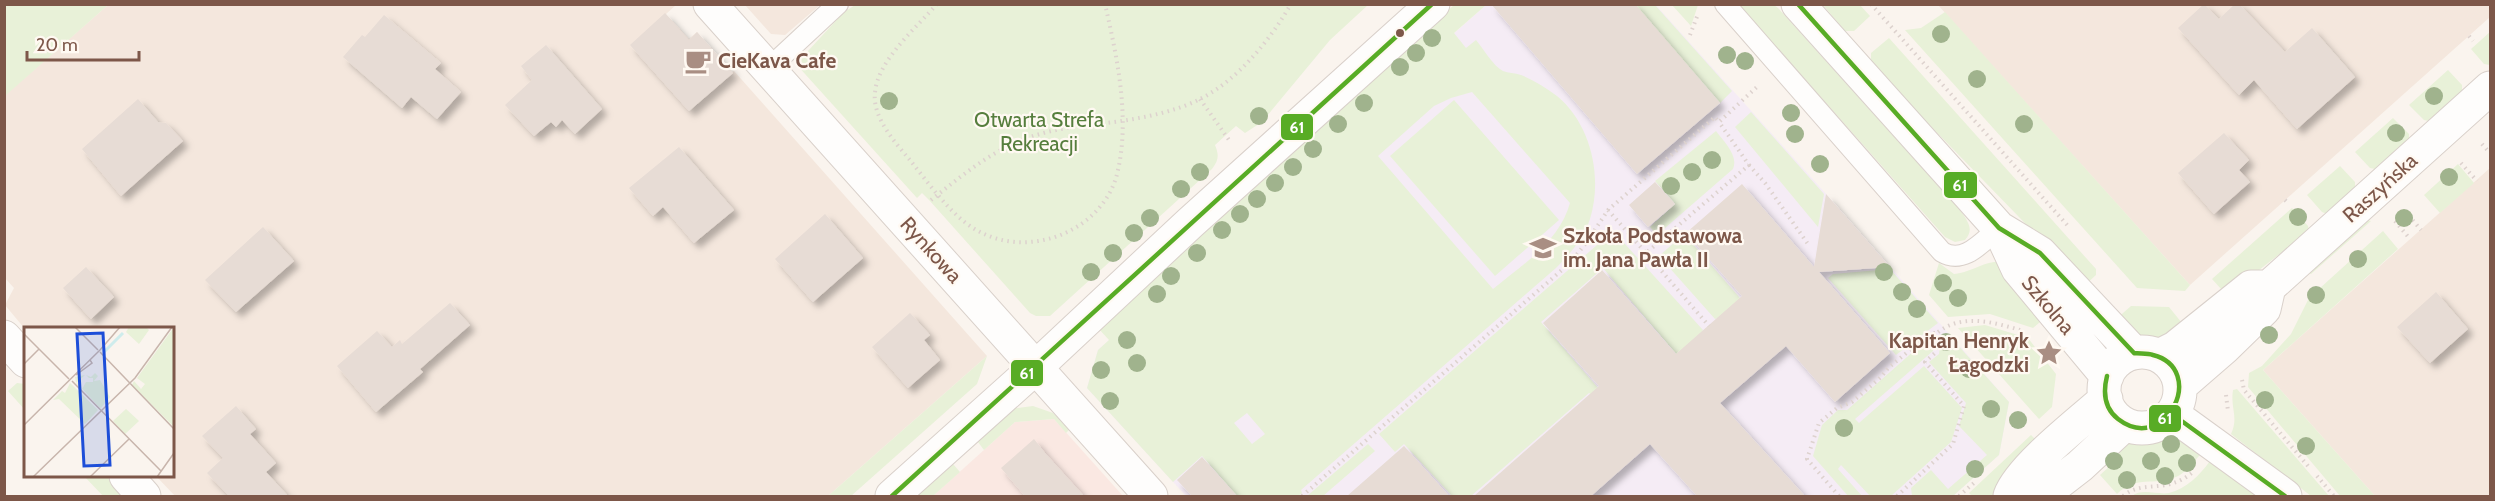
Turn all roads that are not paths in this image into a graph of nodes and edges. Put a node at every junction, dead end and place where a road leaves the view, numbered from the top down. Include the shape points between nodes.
1 (710, 4) edge
2 (838, 4) edge
3 (1433, 4) edge
4 (1725, 4) edge
5 (1798, 4) edge
6 (768, 69) junction
7 (2490, 88) edge
8 (1999, 228) junction
9 (2269, 287) junction
10 (4, 337) edge
11 (2147, 354) junction
12 (24, 359) edge
13 (1035, 368) junction
14 (2112, 400) junction
15 (2176, 400) junction
16 (127, 477) edge
17 (144, 496) edge
18 (892, 496) edge
19 (1151, 496) edge
20 (2010, 496) edge
21 (2041, 496) edge
22 (2285, 496) edge

1 - 6 street, Rynkowa
2 - 6 lane
3 - 13 street
4 - 8 lane via 1941,252 1962,256
5 - 8 street, Szkolna
6 - 13 street, Rynkowa
7 - 9 street, Raszyńska
8 - 11 street, Szkolna via 2040,253
8 - 14 street, Szkolna via 2018,269
9 - 11 street, Raszyńska via 2251,287 2175,348
9 - 15 street, Raszyńska via 2264,309
10 - 12 street
11 - 14 street via 2118,361
11 - 15 street via 2173,368
13 - 18 street
13 - 19 street, Rynkowa
14 - 15 street via 2145,428 2164,421
14 - 20 street via 2057,441 2014,484
14 - 21 street via 2080,466
15 - 22 street
16 - 17 street

